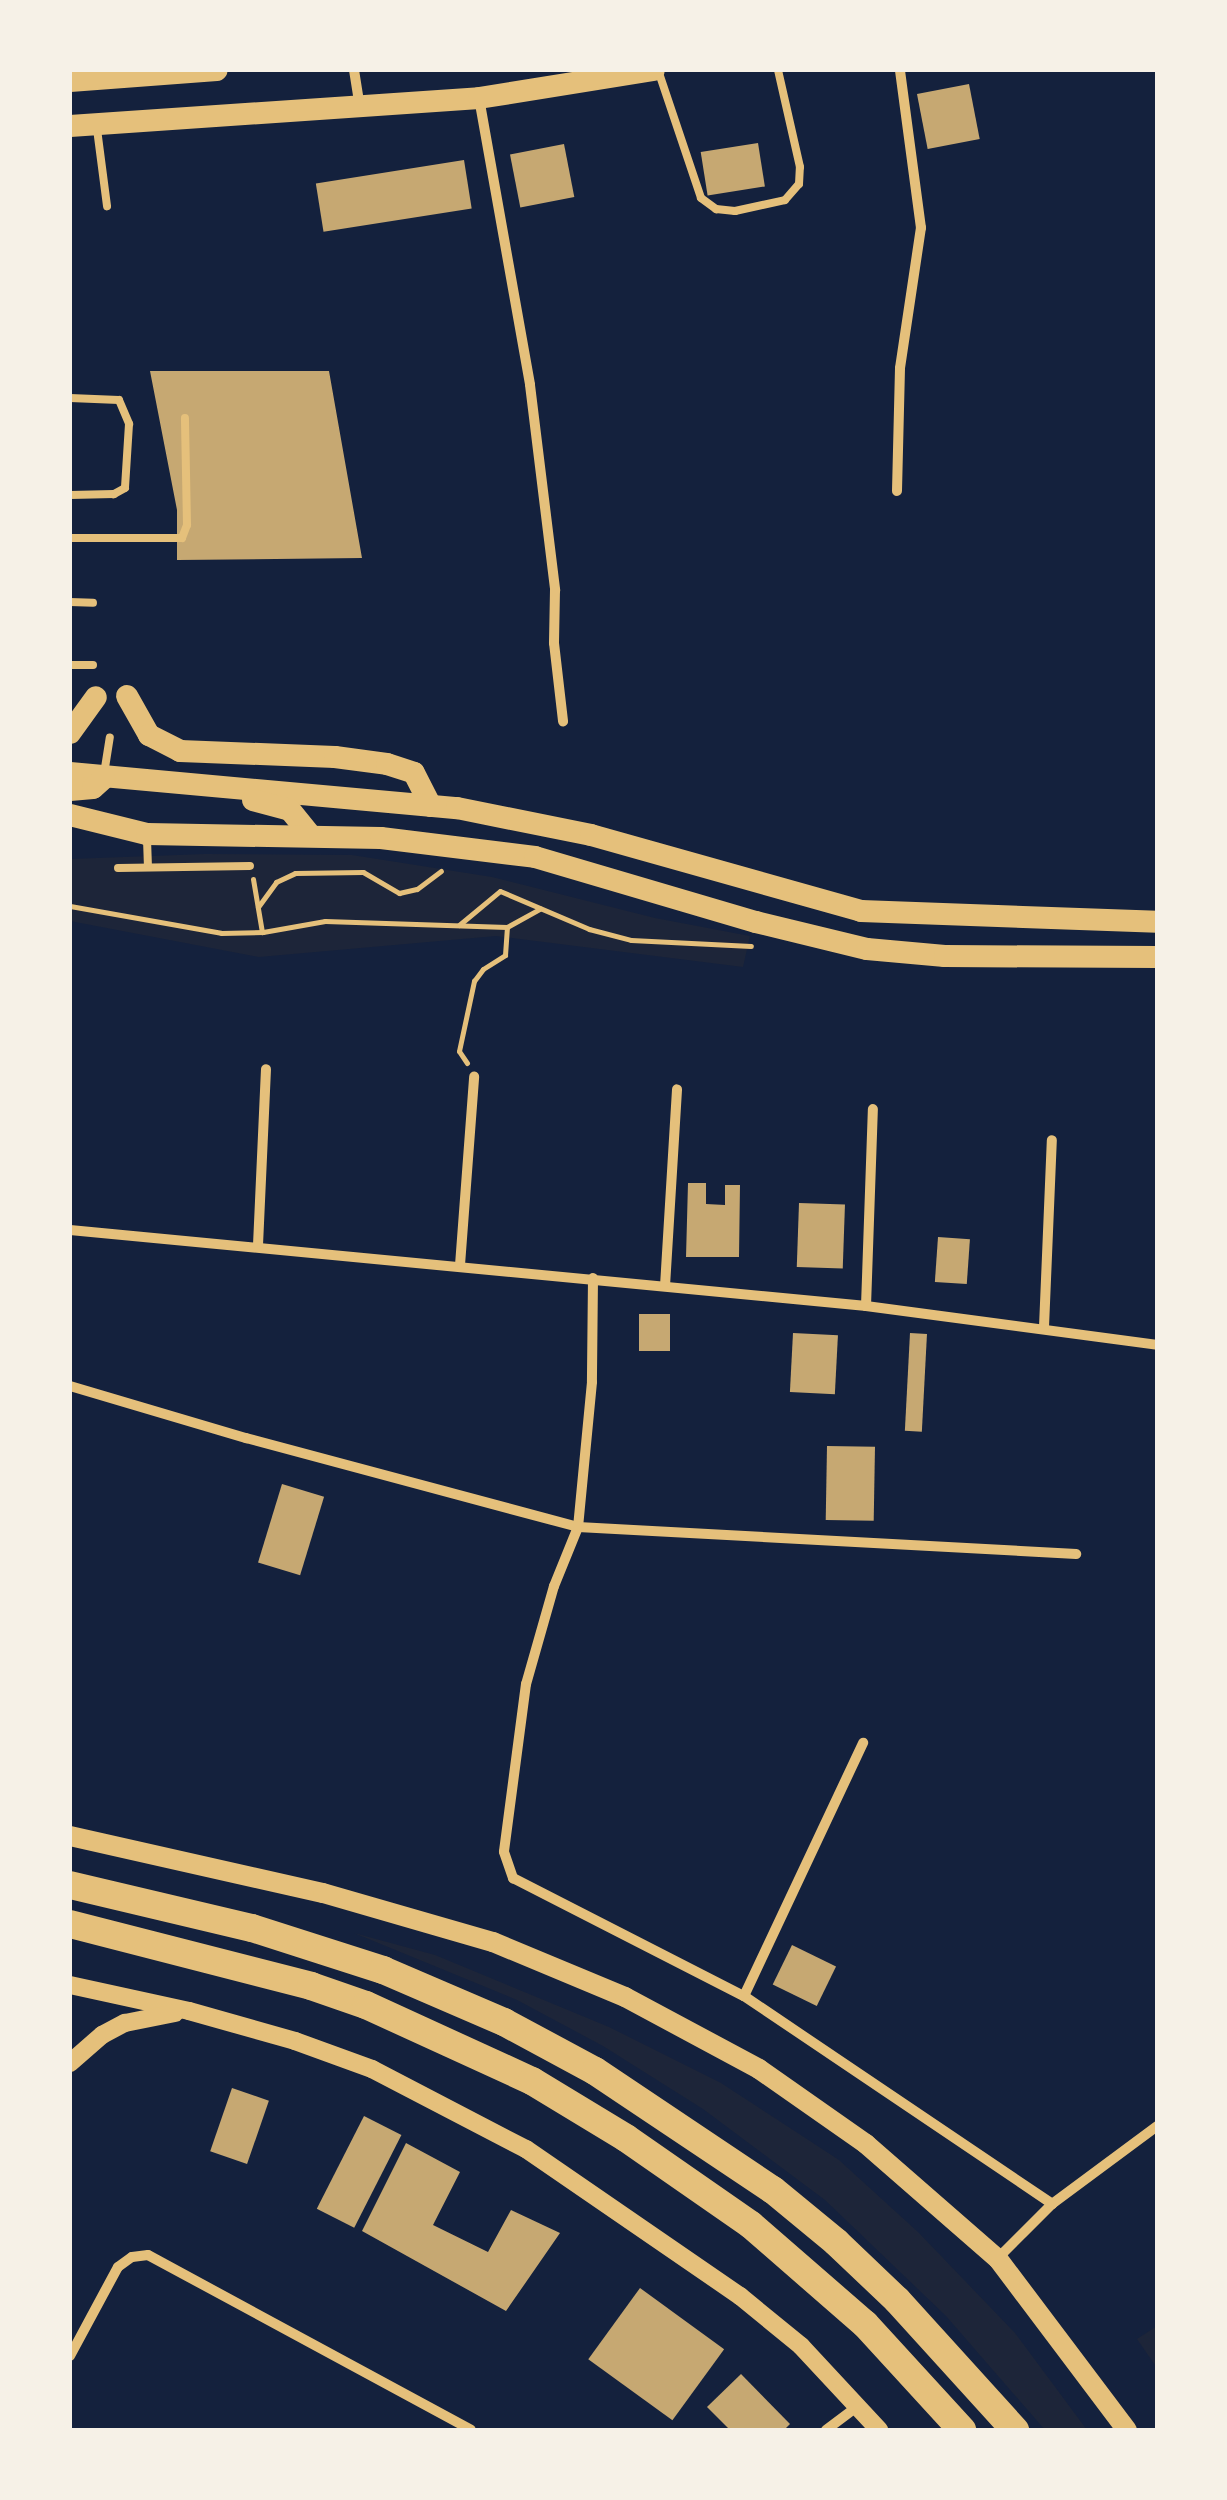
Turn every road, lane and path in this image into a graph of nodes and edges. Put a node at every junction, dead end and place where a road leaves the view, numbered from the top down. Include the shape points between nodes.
1 (217, 70) edge
2 (354, 70) edge
3 (656, 70) edge
4 (778, 70) edge
5 (900, 70) edge
6 (70, 81) edge
7 (479, 98) junction
8 (360, 107) junction
9 (97, 124) junction
10 (70, 126) edge
11 (107, 206) dead end
12 (70, 398) edge
13 (184, 418) dead end
14 (897, 491) dead end
15 (70, 494) edge
16 (70, 538) edge
17 (70, 602) edge
18 (92, 603) dead end
19 (70, 665) edge
20 (94, 665) dead end
21 (127, 696) dead end
22 (96, 698) dead end
23 (563, 721) dead end
24 (70, 733) edge
25 (110, 737) dead end
26 (70, 773) edge
27 (104, 778) junction
28 (70, 790) edge
29 (431, 806) junction
30 (70, 815) edge
31 (146, 834) junction
32 (311, 836) junction
33 (446, 864) dead end
34 (250, 866) joint
35 (148, 867) junction
36 (118, 868) dead end
37 (70, 906) edge
38 (258, 908) junction
39 (540, 909) junction
40 (1157, 922) edge
41 (459, 925) junction
42 (507, 927) junction
43 (262, 932) junction
44 (758, 934) dead end
45 (1157, 957) edge
46 (266, 1069) dead end
47 (474, 1077) joint
48 (677, 1088) dead end
49 (873, 1109) dead end
50 (1052, 1140) dead end
51 (70, 1230) edge
52 (258, 1245) junction
53 (460, 1265) junction
54 (593, 1278) junction
55 (665, 1286) junction
56 (866, 1306) junction
57 (1044, 1327) junction
58 (1157, 1345) edge
59 (70, 1386) edge
60 (578, 1527) junction
61 (1076, 1554) dead end
62 (863, 1743) dead end
63 (70, 1836) edge
64 (70, 1885) edge
65 (70, 1924) edge
66 (70, 1985) edge
67 (744, 1996) junction
68 (189, 2011) junction
69 (70, 2063) edge
70 (1157, 2126) edge
71 (1052, 2204) junction
72 (998, 2259) junction
73 (70, 2356) edge
74 (858, 2405) junction
75 (471, 2430) edge
76 (826, 2430) edge
77 (879, 2430) edge
78 (962, 2430) edge
79 (1015, 2430) edge
80 (1127, 2430) edge

1 - 6 main road
2 - 8 street
3 - 4 lane via 701,198 716,210 735,211 785,200 798,184
3 - 7 main road
5 - 14 street via 921,228 900,368
7 - 8 main road
7 - 23 street via 530,385
8 - 9 main road
9 - 10 main road
9 - 11 lane
12 - 15 lane via 119,400 129,424 125,488
13 - 16 lane via 182,538
17 - 18 lane
19 - 20 lane
21 - 29 main road via 149,735 180,752 387,764 414,774
22 - 24 main road
25 - 27 lane
26 - 27 main road
27 - 28 main road via 93,788
27 - 29 main road
27 - 32 main road via 149,796 266,803 290,810
29 - 40 main road via 591,835 861,911
30 - 31 main road
31 - 32 main road
31 - 35 lane
32 - 45 main road via 446,843 535,858 867,948 962,956
33 - 38 path via 417,889 399,893 362,872 295,873 276,882
34 - 35 lane
34 - 38 path
35 - 36 lane
37 - 43 path via 177,928
38 - 43 path
39 - 41 path via 500,890
39 - 42 path
39 - 44 path via 617,936 680,946 747,947
41 - 42 path
41 - 43 path via 324,921
42 - 47 path via 505,955 477,974 461,1036 459,1052
46 - 52 street
47 - 53 street
48 - 55 street
49 - 56 street
50 - 57 street
51 - 52 street
52 - 53 street
53 - 54 street
54 - 55 street
54 - 60 street via 592,1382
55 - 56 street
56 - 57 street
57 - 58 street
59 - 60 street
60 - 61 street
60 - 67 street via 526,1684 504,1852 513,1878
62 - 67 street
63 - 72 main road via 406,1914 540,1960 668,2020 817,2107
64 - 79 highway via 252,1928 383,1970 504,2022 595,2071 759,2180 836,2242
65 - 78 highway via 348,1998 532,2081 751,2226 865,2324
66 - 68 street
67 - 71 street
68 - 69 street via 126,2022
68 - 74 street via 372,2070 526,2149 740,2296
70 - 71 street
71 - 72 street
72 - 80 main road
73 - 75 street via 118,2267 148,2254
74 - 76 street
74 - 77 street

